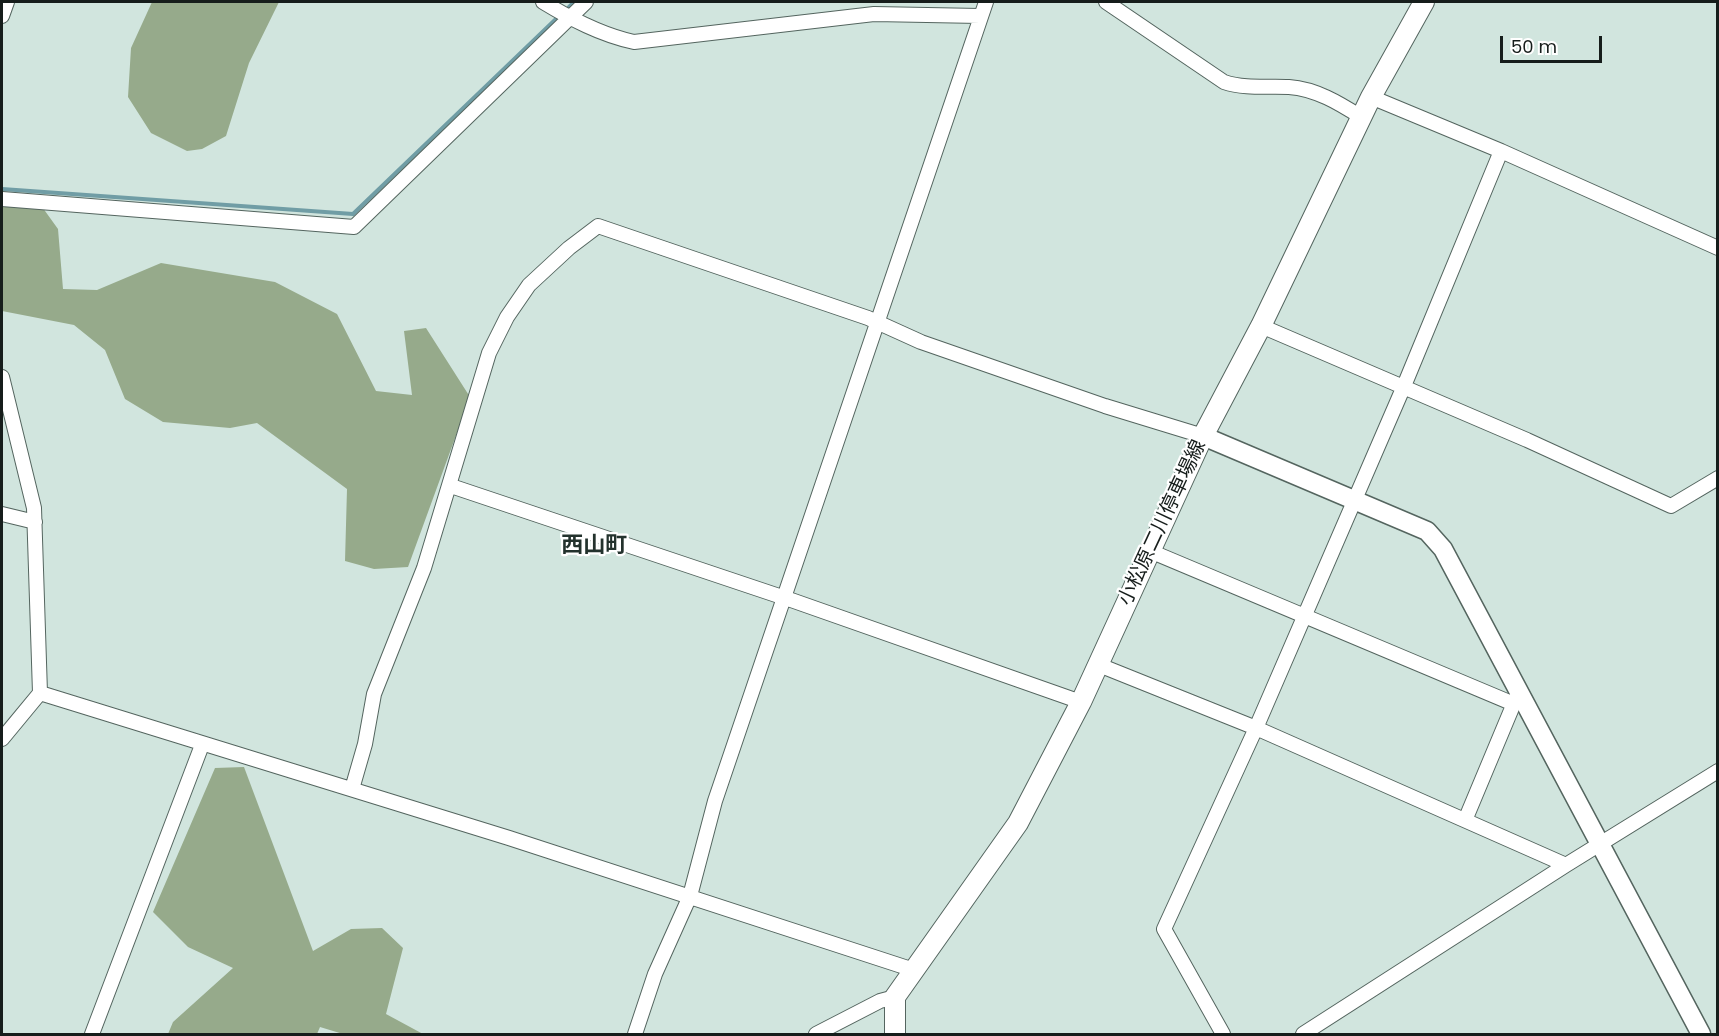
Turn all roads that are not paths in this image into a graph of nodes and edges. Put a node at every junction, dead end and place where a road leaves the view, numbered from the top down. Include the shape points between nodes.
1 (7, 2) edge
2 (543, 2) edge
3 (586, 2) edge
4 (986, 2) edge
5 (1106, 2) edge
6 (1424, 2) edge
7 (2, 16) edge
8 (980, 16) junction
9 (569, 18) junction
10 (1371, 97) junction
11 (1362, 117) junction
12 (1501, 151) junction
13 (2, 199) edge
14 (1718, 248) edge
15 (879, 323) junction
16 (1261, 326) junction
17 (2, 377) edge
18 (1404, 387) junction
19 (1203, 436) junction
20 (1718, 478) edge
21 (451, 486) junction
22 (1354, 500) junction
23 (2, 514) edge
24 (35, 522) junction
25 (1150, 551) junction
26 (784, 598) junction
27 (1305, 614) junction
28 (1099, 665) junction
29 (40, 693) junction
30 (1516, 698) junction
31 (1082, 702) junction
32 (1256, 728) junction
33 (2, 739) edge
34 (202, 745) junction
35 (1718, 771) edge
36 (352, 789) junction
37 (1466, 818) junction
38 (1599, 846) junction
39 (1566, 865) junction
40 (690, 896) junction
41 (914, 970) junction
42 (895, 997) junction
43 (92, 1035) edge
44 (635, 1035) edge
45 (816, 1035) edge
46 (896, 1035) edge
47 (1223, 1035) edge
48 (1303, 1035) edge
49 (1701, 1035) edge

1 - 7 street
2 - 9 street
3 - 9 street
4 - 8 street
5 - 11 street via 1224,82 1237,86 1292,87 1327,96
6 - 10 main road, 小松原二川停車場線
8 - 9 street via 874,14 634,42
8 - 15 street
9 - 13 street via 354,227
10 - 11 main road, 小松原二川停車場線
10 - 12 street
11 - 16 main road, 小松原二川停車場線
12 - 14 street
12 - 18 street
15 - 19 street via 921,342
15 - 21 street via 598,226 529,285 507,317 489,353
15 - 26 street
16 - 18 street
16 - 19 main road, 小松原二川停車場線
17 - 24 street
18 - 20 street via 1671,506
18 - 22 street
19 - 22 street
19 - 25 main road, 小松原二川停車場線
21 - 26 street
21 - 36 street via 424,568 374,694
22 - 27 street
22 - 30 street via 1427,531 1437,543
23 - 24 street
24 - 29 street
25 - 27 street
25 - 28 main road, 小松原二川停車場線
26 - 31 street
26 - 40 street via 715,801
27 - 30 street
27 - 32 street
28 - 31 main road, 小松原二川停車場線
28 - 32 street
29 - 33 street
29 - 34 street
30 - 37 street
30 - 38 street
31 - 41 main road, 小松原二川停車場線 via 1018,823
32 - 37 street
32 - 47 street via 1164,928
34 - 36 street
34 - 43 street
35 - 38 street
36 - 40 street
37 - 39 street
38 - 39 street
38 - 49 street
39 - 48 street
40 - 41 street
40 - 44 street
41 - 42 main road, 小松原二川停車場線
42 - 45 street
42 - 46 main road

